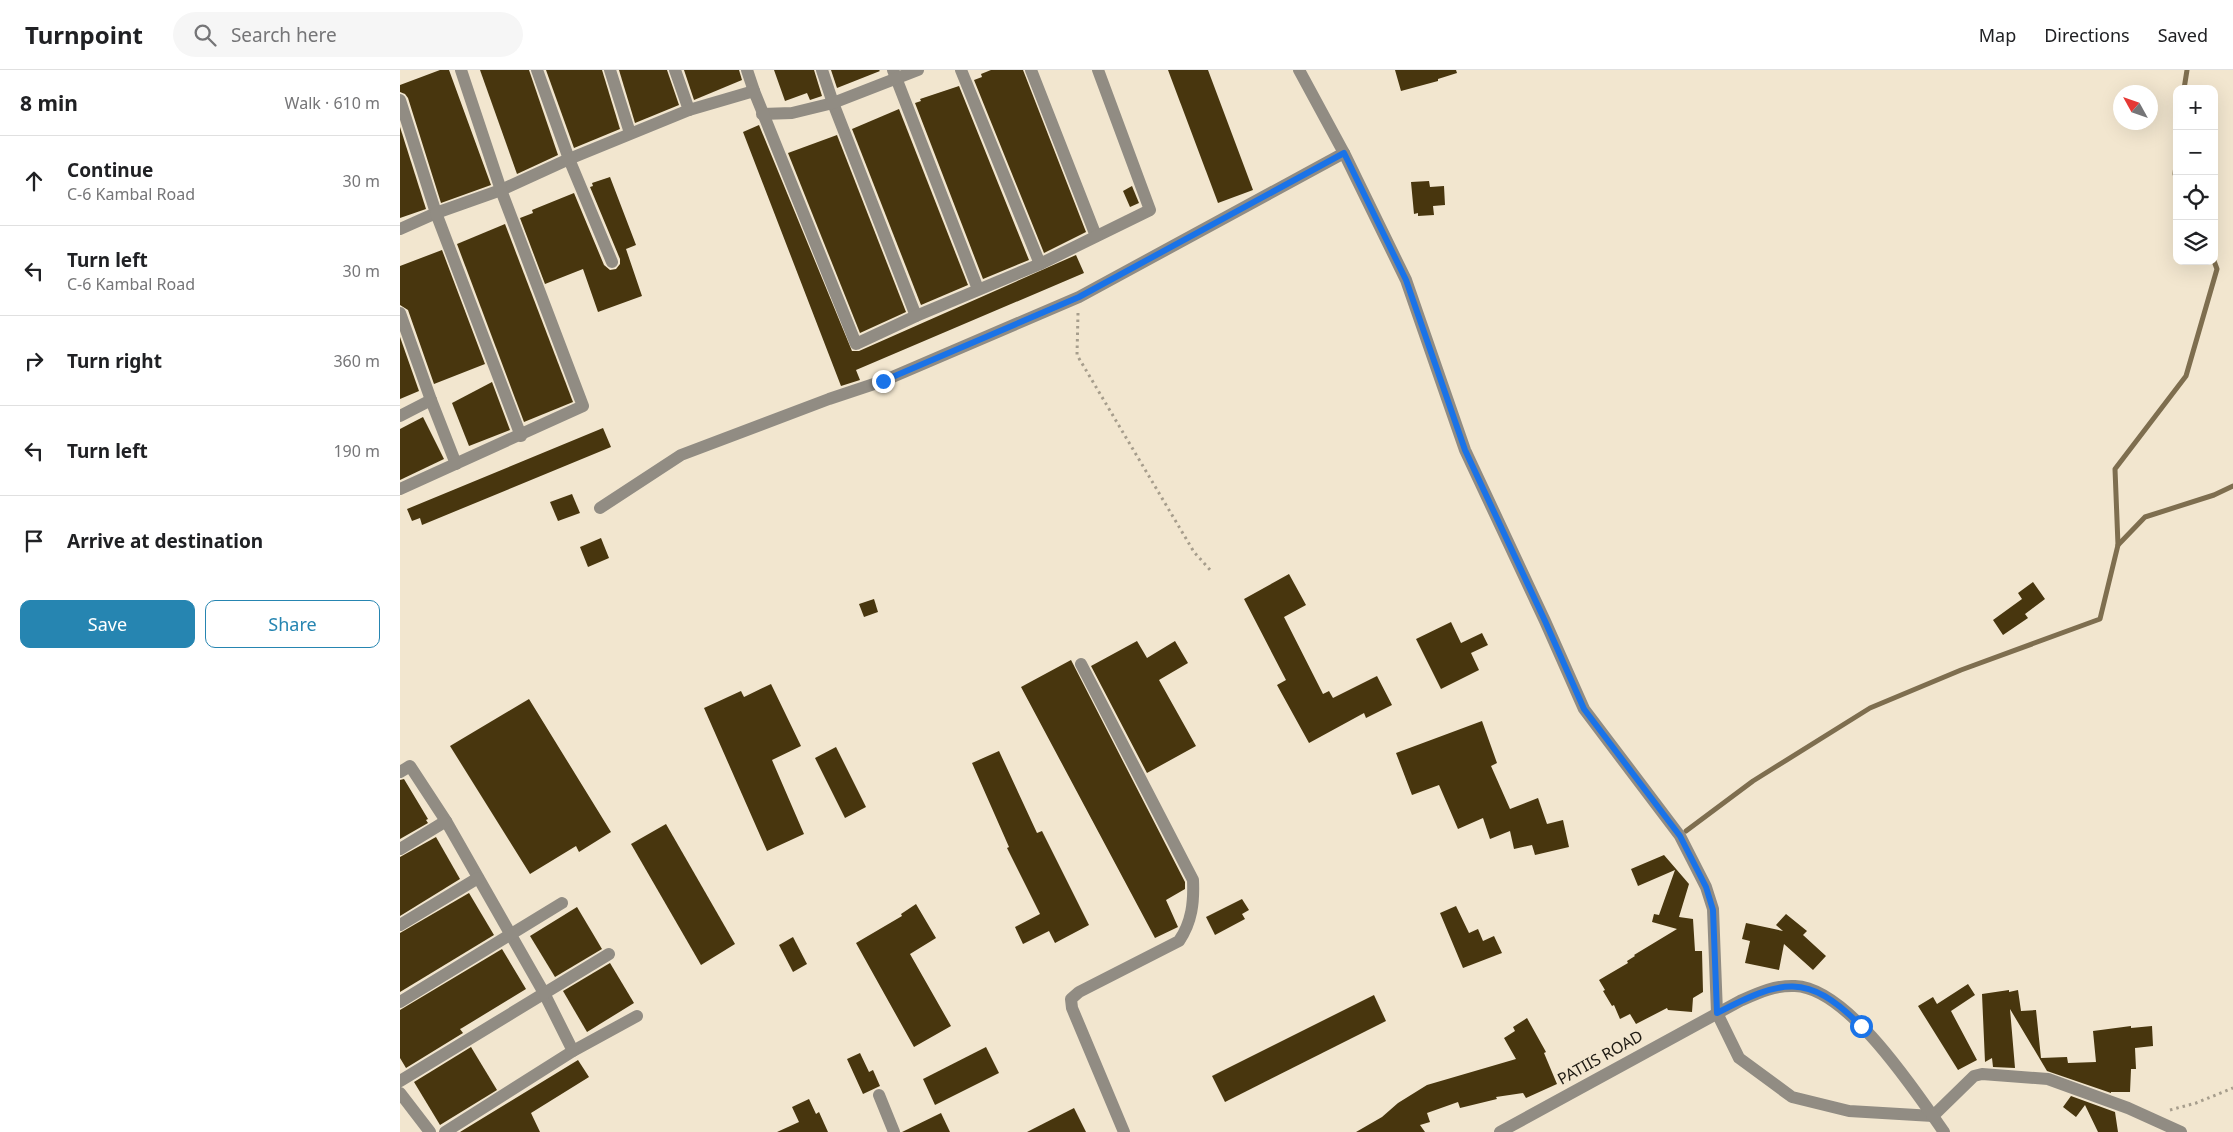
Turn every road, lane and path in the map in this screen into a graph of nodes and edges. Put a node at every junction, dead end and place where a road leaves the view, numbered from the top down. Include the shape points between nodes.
1 (461, 70) edge
2 (537, 70) edge
3 (610, 70) edge
4 (675, 70) edge
5 (747, 70) edge
6 (822, 70) edge
7 (918, 70) edge
8 (961, 70) edge
9 (1031, 70) edge
10 (1098, 70) edge
11 (1299, 70) edge
12 (895, 75) edge
13 (754, 91) junction
14 (400, 100) edge
15 (833, 103) junction
16 (689, 110) junction
17 (762, 114) junction
18 (630, 133) junction
19 (1344, 153) junction
20 (569, 159) junction
21 (501, 190) junction
22 (436, 213) junction
23 (400, 229) edge
24 (1096, 236) junction
25 (612, 262) dead end
26 (1040, 264) junction
27 (978, 289) junction
28 (1079, 297) junction
29 (400, 313) edge
30 (916, 316) junction
31 (431, 400) junction
32 (400, 416) edge
33 (520, 436) junction
34 (456, 464) junction
35 (400, 489) edge
36 (600, 508) dead end
37 (1212, 572) dead end
38 (1081, 664) dead end
39 (400, 772) edge
40 (446, 821) junction
41 (400, 848) edge
42 (478, 878) junction
43 (562, 903) dead end
44 (400, 925) edge
45 (509, 936) junction
46 (609, 954) dead end
47 (544, 993) junction
48 (400, 1002) edge
49 (1717, 1013) junction
50 (637, 1016) dead end
51 (573, 1051) junction
52 (400, 1080) edge
53 (2233, 1088) edge
54 (400, 1093) edge
55 (879, 1096) dead end
56 (1933, 1116) junction
57 (2145, 1117) junction
58 (430, 1132) edge
59 (445, 1132) edge
60 (894, 1132) edge
61 (1124, 1132) edge
62 (1500, 1132) edge
63 (1944, 1132) edge
64 (2181, 1132) edge

1 - 21 street
2 - 20 street
3 - 18 street
4 - 16 street
5 - 13 street
6 - 15 street
7 - 12 street
8 - 26 street
9 - 24 street
10 - 24 street via 1150,210
11 - 19 street
12 - 15 street
12 - 27 street
13 - 16 street
13 - 17 street
14 - 22 street
15 - 17 street via 792,113
15 - 30 street
16 - 18 street
17 - 30 street via 856,344
18 - 20 street
19 - 28 street
19 - 49 street via 1406,280 1465,450 1584,709 1680,836 1706,887 1713,910
20 - 21 street
20 - 25 street
21 - 22 street
21 - 33 street via 583,406
22 - 23 street
22 - 33 street
24 - 26 street
26 - 27 street
27 - 30 street
28 - 36 street via 883,381 681,455
28 - 37 path via 1077,355 1194,552
29 - 31 street
31 - 32 street
31 - 34 street
33 - 34 street
34 - 35 street
38 - 61 street via 1193,880 1194,901 1187,929 1179,940 1071,999
39 - 40 street via 410,766
40 - 41 street
40 - 42 street
42 - 44 street
42 - 45 street
43 - 45 street
45 - 47 street
45 - 48 street
46 - 47 street
47 - 51 street
47 - 52 street
49 - 56 street via 1739,1058 1792,1097 1849,1111
49 - 56 street, PATIIS ROAD via 1763,990 1782,986 1797,986 1825,995 1861,1026
49 - 62 street, PATIIS ROAD
50 - 51 street
51 - 59 street
53 - 57 path via 2196,1103
54 - 58 street
55 - 60 street
56 - 57 street via 1974,1076 1982,1074 2048,1079
56 - 63 street, PATIIS ROAD
57 - 64 street

